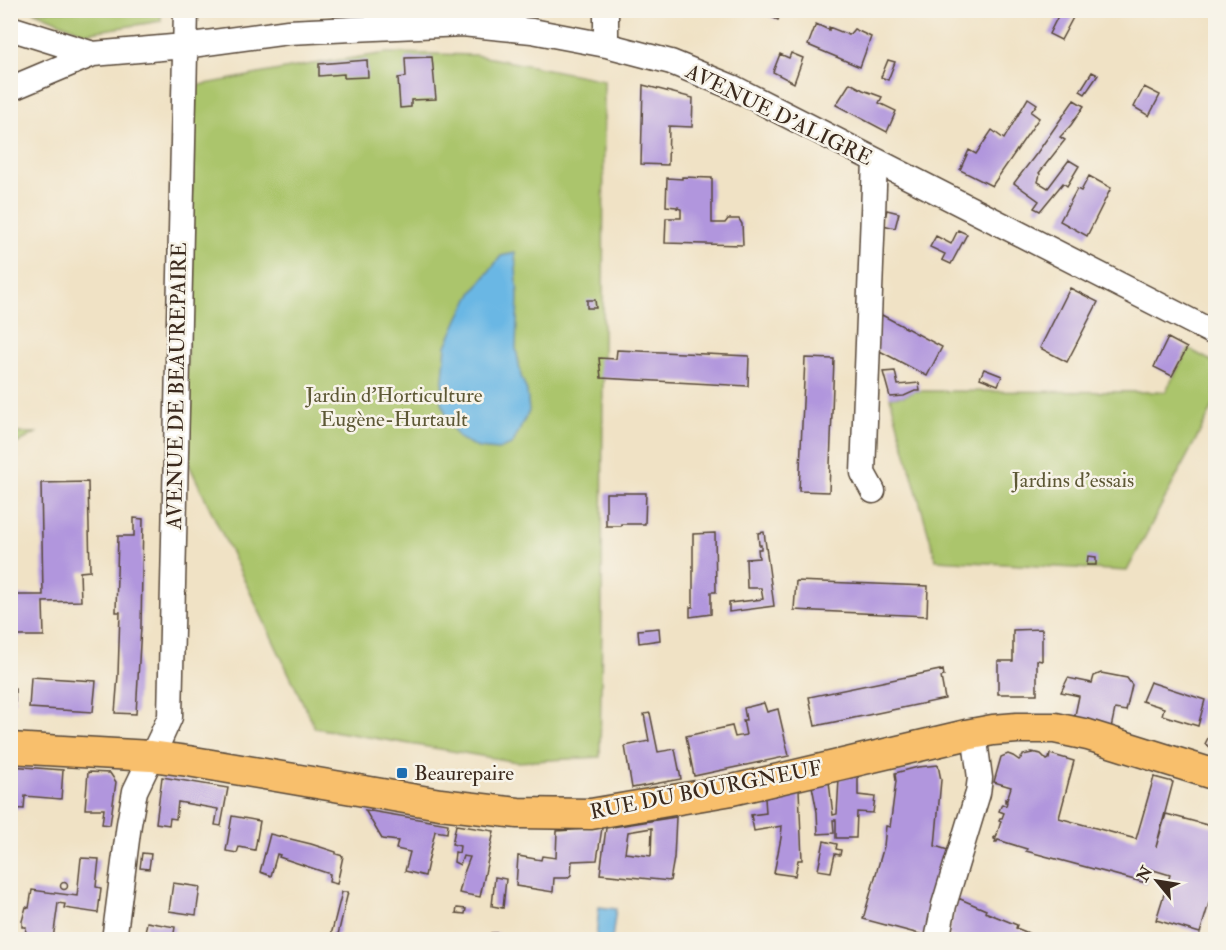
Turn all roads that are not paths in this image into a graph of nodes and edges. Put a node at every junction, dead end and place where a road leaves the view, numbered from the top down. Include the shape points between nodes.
1 (186, 10) edge
2 (606, 10) edge
3 (10, 28) edge
4 (606, 45) junction
5 (184, 46) junction
6 (93, 54) junction
7 (10, 89) edge
8 (875, 161) junction
9 (1215, 334) edge
10 (873, 491) dead end
11 (974, 733) junction
12 (10, 747) edge
13 (151, 756) junction
14 (1215, 775) edge
15 (114, 939) edge
16 (937, 939) edge

1 - 5 street, AVENUE DE BEAUREPAIRE
2 - 4 street
3 - 6 street, AVENUE D'ALIGRE
4 - 5 street, AVENUE D'ALIGRE via 532,31 462,24 288,32
4 - 8 street, AVENUE D'ALIGRE via 671,62 732,87
5 - 6 street, AVENUE D'ALIGRE
5 - 13 street, AVENUE DE BEAUREPAIRE via 170,717
6 - 7 street, AVENUE D'ALIGRE
8 - 9 street, AVENUE D'ALIGRE
8 - 10 street via 863,474
11 - 13 main road, RUE DU BOURGNEUF via 732,790 591,814 503,812 440,804
11 - 14 main road, RUE DU BOURGNEUF via 1055,728
11 - 16 street via 978,793
12 - 13 main road, RUE DU BOURGNEUF
13 - 15 street, AVENUE DE BEAUREPAIRE via 135,790

